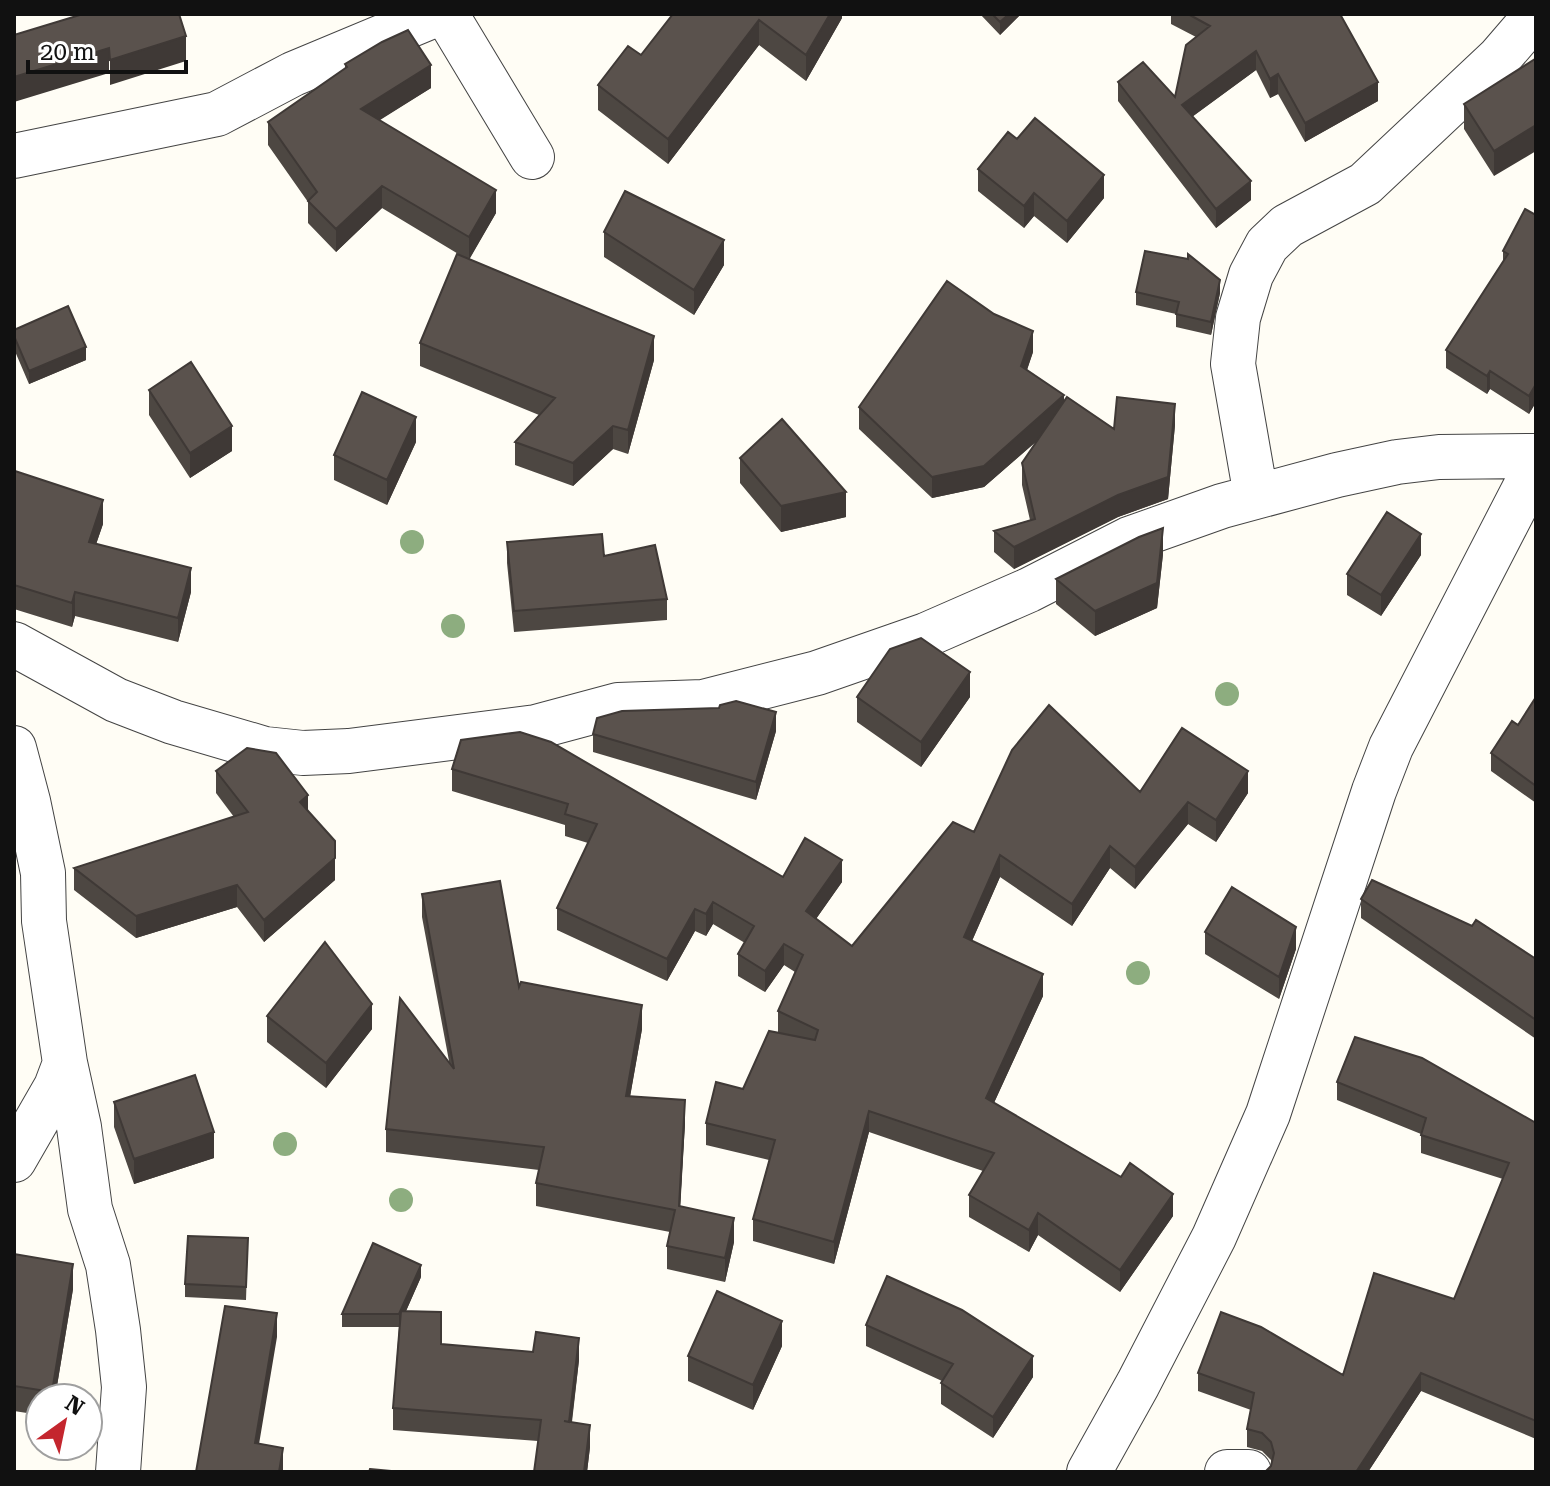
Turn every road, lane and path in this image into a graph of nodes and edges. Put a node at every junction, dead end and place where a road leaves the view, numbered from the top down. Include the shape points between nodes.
1 (437, 14) edge
2 (446, 14) edge
3 (1536, 15) edge
4 (14, 156) edge
5 (532, 157) dead end
6 (1536, 456) edge
7 (1536, 466) edge
8 (1256, 496) junction
9 (14, 644) edge
10 (14, 748) edge
11 (65, 1063) junction
12 (14, 1160) edge
13 (118, 1472) edge
14 (1089, 1472) edge
15 (1227, 1472) edge
16 (1249, 1472) edge

1 - 4 street via 293,74 217,114
2 - 5 street
3 - 8 street via 1499,58 1365,184 1287,226 1267,245 1238,318 1233,364
6 - 8 street via 1397,462
7 - 14 street via 1391,747 1268,1114 1214,1237
8 - 9 street via 1129,539 926,635 817,673 703,702 618,705 523,729 349,751 265,749 173,722 116,700
10 - 11 street via 43,873 44,921
11 - 12 street
11 - 13 street via 118,1330 124,1387
15 - 16 street

